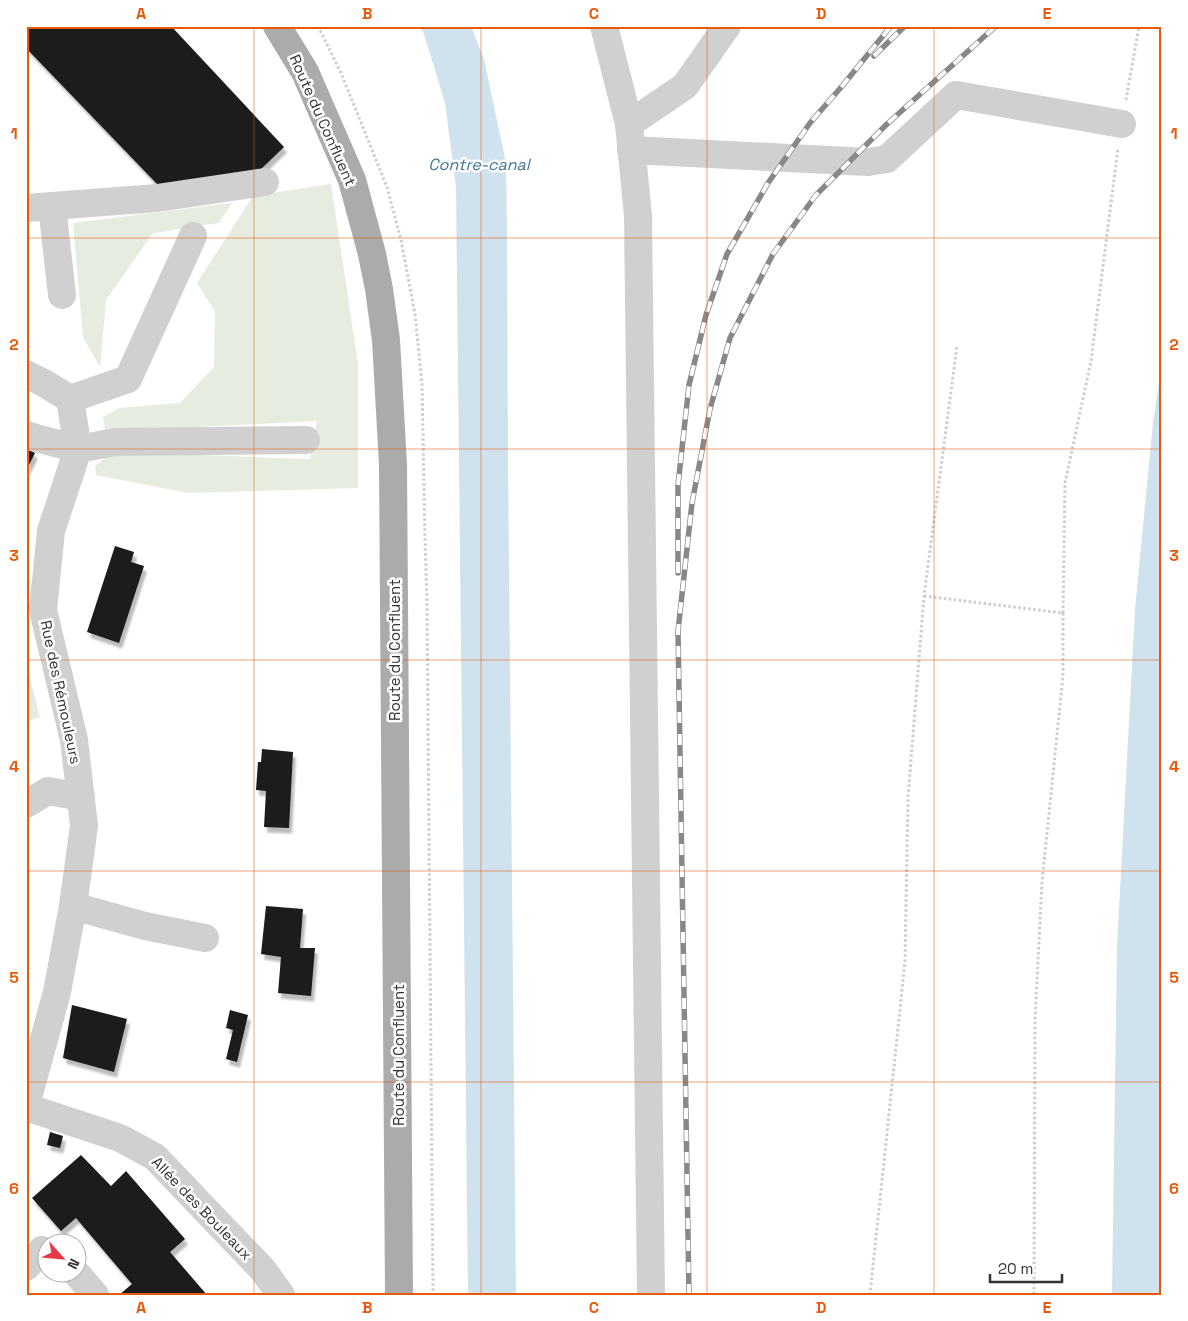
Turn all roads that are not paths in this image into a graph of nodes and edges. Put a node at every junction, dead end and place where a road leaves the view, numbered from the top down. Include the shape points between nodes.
1 (278, 26) edge
2 (604, 26) edge
3 (727, 26) edge
4 (1122, 124) road end
5 (630, 137) junction
6 (265, 182) dead end
7 (39, 207) edge
8 (193, 236) dead end
9 (62, 295) dead end
10 (35, 378) edge
11 (70, 399) junction
12 (26, 435) edge
13 (306, 440) dead end
14 (78, 449) junction
15 (34, 609) edge
16 (81, 796) junction
17 (26, 804) edge
18 (73, 906) junction
19 (205, 938) dead end
20 (30, 1074) edge
21 (26, 1106) edge
22 (38, 1254) edge
23 (26, 1266) edge
24 (86, 1284) edge
25 (95, 1295) edge
26 (281, 1295) edge
27 (399, 1295) edge
28 (651, 1295) edge

1 - 27 main road, Route du Confluent via 305,72 352,180 374,263 386,340 393,465
2 - 5 street
3 - 5 street via 685,86
4 - 5 street via 956,96 887,160 868,162
5 - 28 street via 638,216
6 - 7 street via 157,198
7 - 9 street
8 - 11 street via 128,379
10 - 11 street
11 - 14 street, Rue des Rémouleurs
12 - 14 street
13 - 14 street via 115,442
14 - 15 street, Rue des Rémouleurs via 51,531
15 - 16 street, Rue des Rémouleurs via 74,740
16 - 17 street via 48,791
16 - 18 street, Rue des Rémouleurs via 84,826
18 - 19 street
18 - 20 street, Rue des Rémouleurs via 57,992
20 - 21 street, Rue des Rémouleurs
21 - 26 street, Allée des Bouleaux via 120,1138 155,1157 263,1270
22 - 23 street
24 - 25 street

